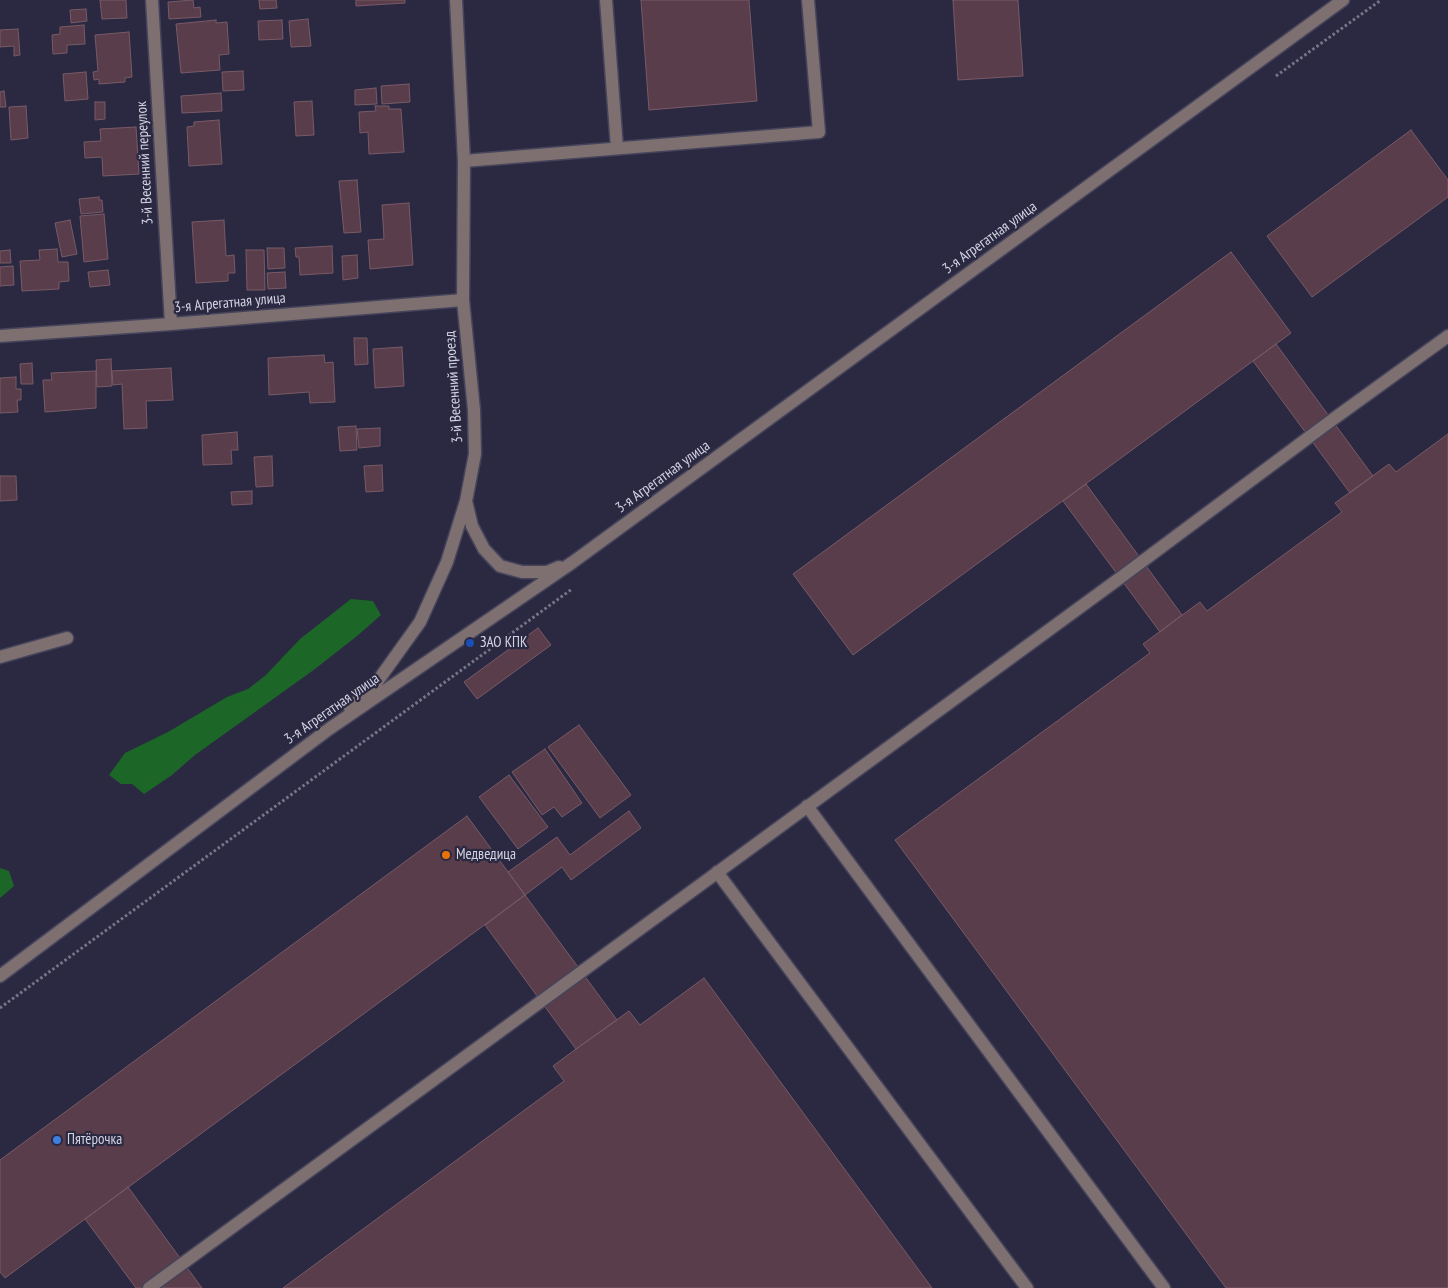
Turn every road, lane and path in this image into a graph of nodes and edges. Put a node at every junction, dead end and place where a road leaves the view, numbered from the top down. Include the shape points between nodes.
1 (152, 0) edge
2 (456, 0) edge
3 (606, 0) edge
4 (808, 0) edge
5 (1342, 0) edge
6 (618, 148) junction
7 (464, 161) junction
8 (463, 300) junction
9 (171, 324) junction
10 (0, 336) edge
11 (1448, 336) edge
12 (466, 501) junction
13 (573, 562) junction
14 (67, 638) dead end
15 (0, 657) edge
16 (329, 729) junction
17 (808, 806) junction
18 (718, 872) junction
19 (0, 976) edge
20 (149, 1288) edge
21 (1027, 1288) edge
22 (1164, 1288) edge

1 - 9 street, 3-й Весенний переулок
2 - 7 street, 3-й Весенний проезд
3 - 6 street
4 - 6 street via 819,132
5 - 13 street, 3-я Агрегатная улица
6 - 7 street
7 - 8 street, 3-й Весенний проезд
8 - 9 street, 3-я Агрегатная улица
8 - 12 street, 3-й Весенний проезд via 475,454
9 - 10 street, 3-я Агрегатная улица
11 - 17 street
12 - 13 street via 472,526 484,549 500,566 522,572 547,572
12 - 16 street, 3-й Весенний проезд via 448,562 420,622 376,682
13 - 16 street, 3-я Агрегатная улица
14 - 15 street
16 - 19 street, 3-я Агрегатная улица
17 - 18 street
17 - 22 street
18 - 20 street
18 - 21 street

